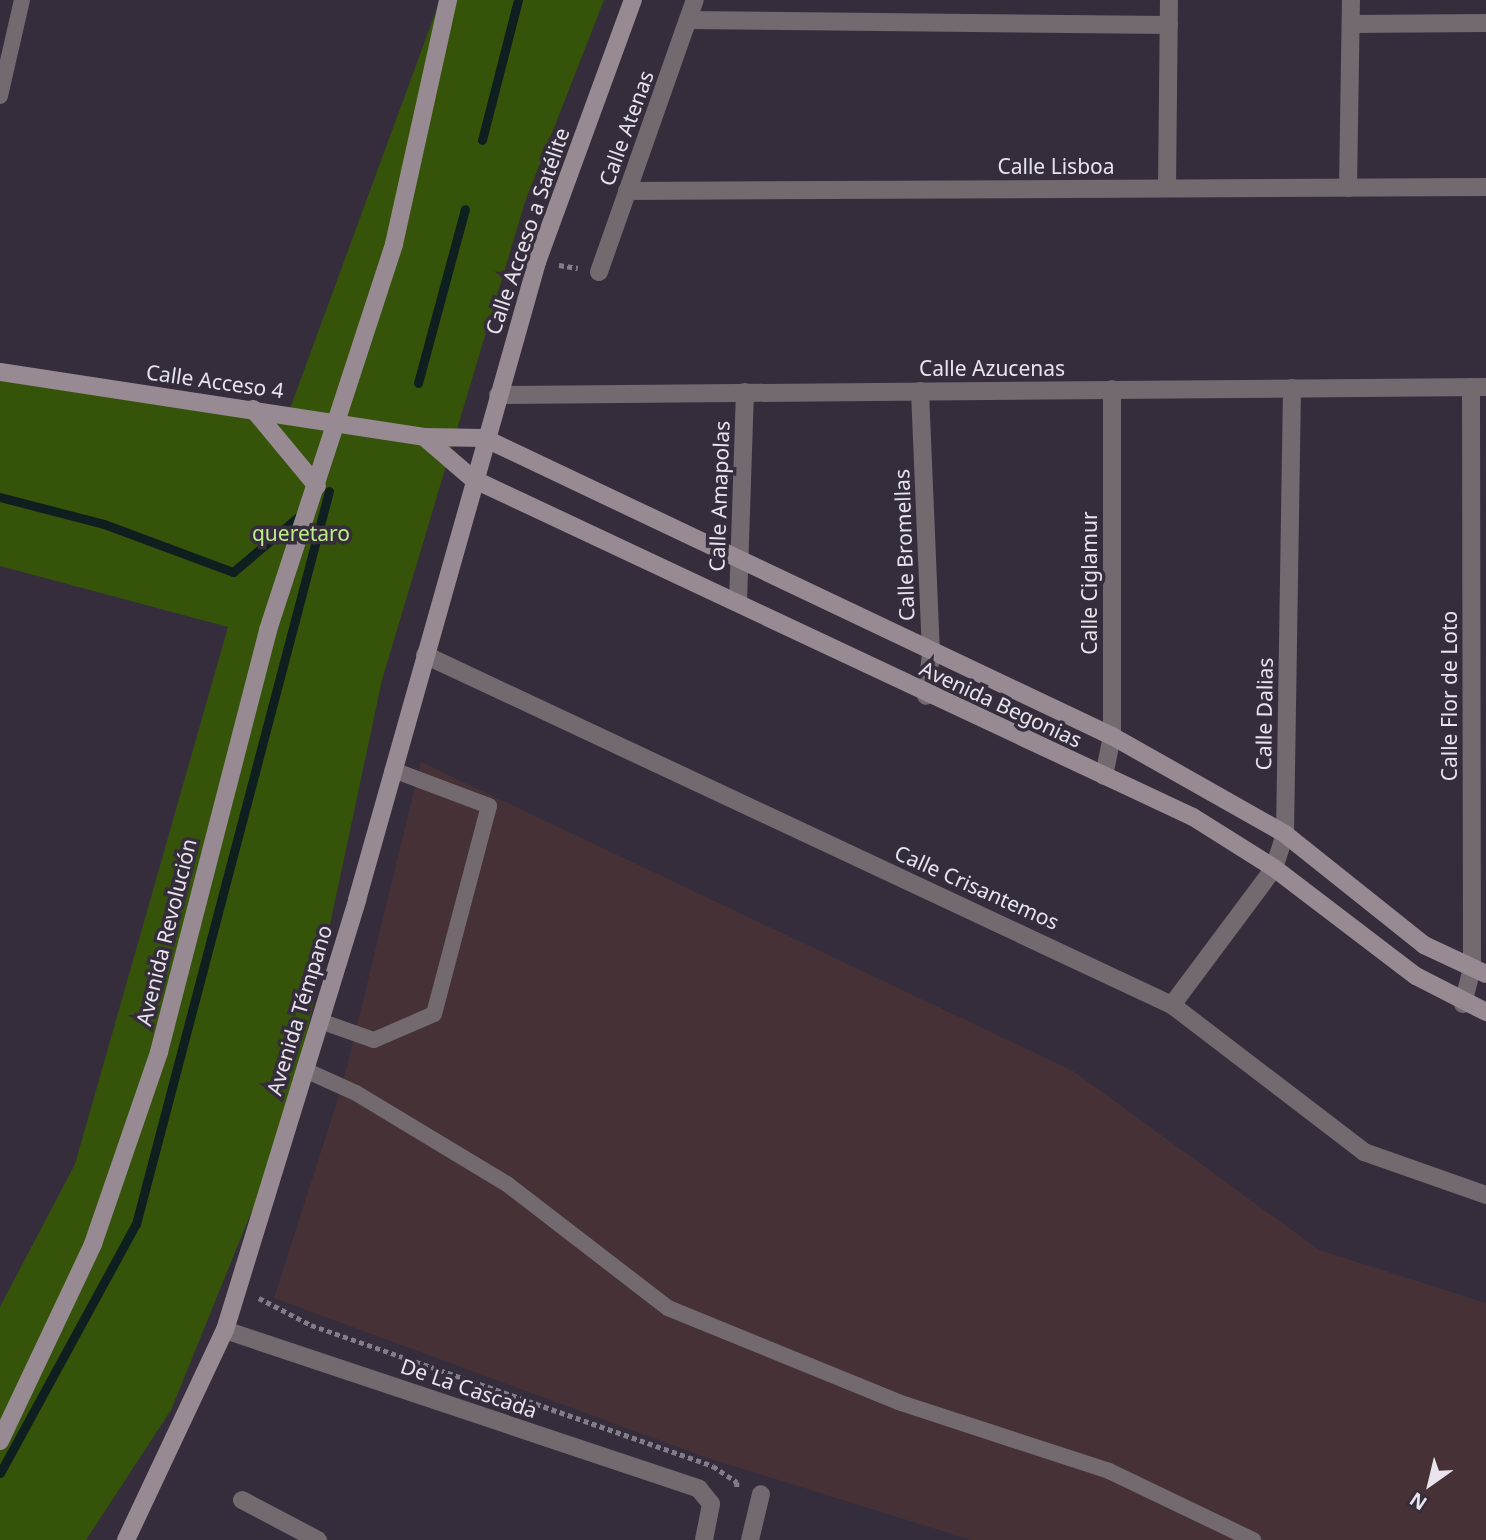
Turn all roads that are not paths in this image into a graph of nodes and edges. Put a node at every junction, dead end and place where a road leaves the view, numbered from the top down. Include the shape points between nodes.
1 (22, 0) edge
2 (448, 0) edge
3 (633, 0) edge
4 (695, 0) edge
5 (1169, 0) edge
6 (1351, 0) edge
7 (688, 20) junction
8 (1486, 23) edge
9 (1351, 24) junction
10 (1169, 25) junction
11 (0, 96) edge
12 (1486, 187) edge
13 (1167, 188) junction
14 (1349, 188) junction
15 (627, 191) junction
16 (599, 272) road end
17 (0, 372) edge
18 (1478, 387) edge
19 (1292, 388) junction
20 (1112, 390) junction
21 (920, 391) junction
22 (745, 392) junction
23 (498, 395) junction
24 (253, 410) junction
25 (339, 422) junction
26 (424, 437) junction
27 (484, 438) junction
28 (473, 479) junction
29 (317, 486) junction
30 (740, 560) junction
31 (738, 602) junction
32 (931, 654) junction
33 (425, 655) junction
34 (926, 696) junction
35 (1112, 736) junction
36 (393, 770) junction
37 (1104, 776) junction
38 (1285, 834) junction
39 (1275, 868) junction
40 (1479, 971) edge
41 (1463, 1004) junction
42 (1172, 1005) junction
43 (1486, 1012) edge
44 (320, 1021) junction
45 (305, 1070) junction
46 (1486, 1195) edge
47 (225, 1330) junction
48 (0, 1441) edge
49 (761, 1494) dead end
50 (242, 1500) dead end
51 (126, 1540) edge
52 (317, 1540) edge
53 (704, 1540) edge
54 (750, 1540) edge
55 (1253, 1540) edge

1 - 11 lane
2 - 25 main road via 394,244
3 - 23 main road, Calle Acceso a Satélite via 537,262
4 - 7 street, Calle Atenas
5 - 10 street
6 - 9 street
7 - 10 street
7 - 15 street, Calle Atenas
8 - 9 street
9 - 14 street
10 - 13 street
12 - 14 street, Calle Lisboa
13 - 14 street, Calle Lisboa
13 - 15 street, Calle Lisboa
15 - 16 street, Calle Atenas
17 - 24 main road, Calle Acceso 4
18 - 19 street, Calle Azucenas
18 - 40 street, Calle Flor de Loto
19 - 20 street, Calle Azucenas
19 - 38 street, Calle Dalias
20 - 21 street, Calle Azucenas
20 - 35 street, Calle Ciglamur
21 - 22 street, Calle Azucenas
21 - 32 street, Calle Bromellas
22 - 23 street, Calle Azucenas
22 - 30 street, Calle Amapolas
23 - 27 main road, Calle Acceso a Satélite
24 - 25 main road, Calle Acceso 4
24 - 29 main road
25 - 26 main road, Calle Acceso 4
25 - 29 main road, Avenida Revolución
26 - 27 main road, Calle Acceso 4
26 - 28 main road
27 - 28 main road, Calle Acceso a Satélite
27 - 30 main road, Avenida Begonias
28 - 31 main road, Avenida Begonias
28 - 33 main road, Avenida Témpano
29 - 48 main road, Avenida Revolución via 268,630 159,1052 93,1244
30 - 31 street, Calle Amapolas
30 - 32 main road, Avenida Begonias
31 - 34 main road, Avenida Begonias
32 - 34 street, Calle Bromellas
32 - 35 main road, Avenida Begonias
33 - 36 main road, Avenida Témpano
33 - 42 street, Calle Crisantemos
34 - 37 main road, Avenida Begonias
35 - 37 street, Calle Ciglamur
35 - 38 main road, Avenida Begonias
36 - 44 main road, Avenida Témpano
36 - 44 lane via 489,806 434,1014 374,1040
37 - 39 main road, Avenida Begonias via 1193,817
38 - 39 street, Calle Dalias
38 - 40 main road, Avenida Begonias via 1424,944
39 - 41 main road, Avenida Begonias
39 - 42 street, Calle Dalias
40 - 41 street, Calle Flor de Loto
41 - 43 main road, Avenida Begonias
42 - 46 street, Calle Crisantemos via 1364,1152
44 - 45 main road, Avenida Témpano
45 - 47 main road, Avenida Témpano
45 - 55 lane via 356,1093 507,1184 668,1308 898,1402 1109,1471
47 - 51 main road, Avenida Témpano
47 - 53 street, De La Cascada via 699,1489 711,1504
49 - 54 street
50 - 52 street

